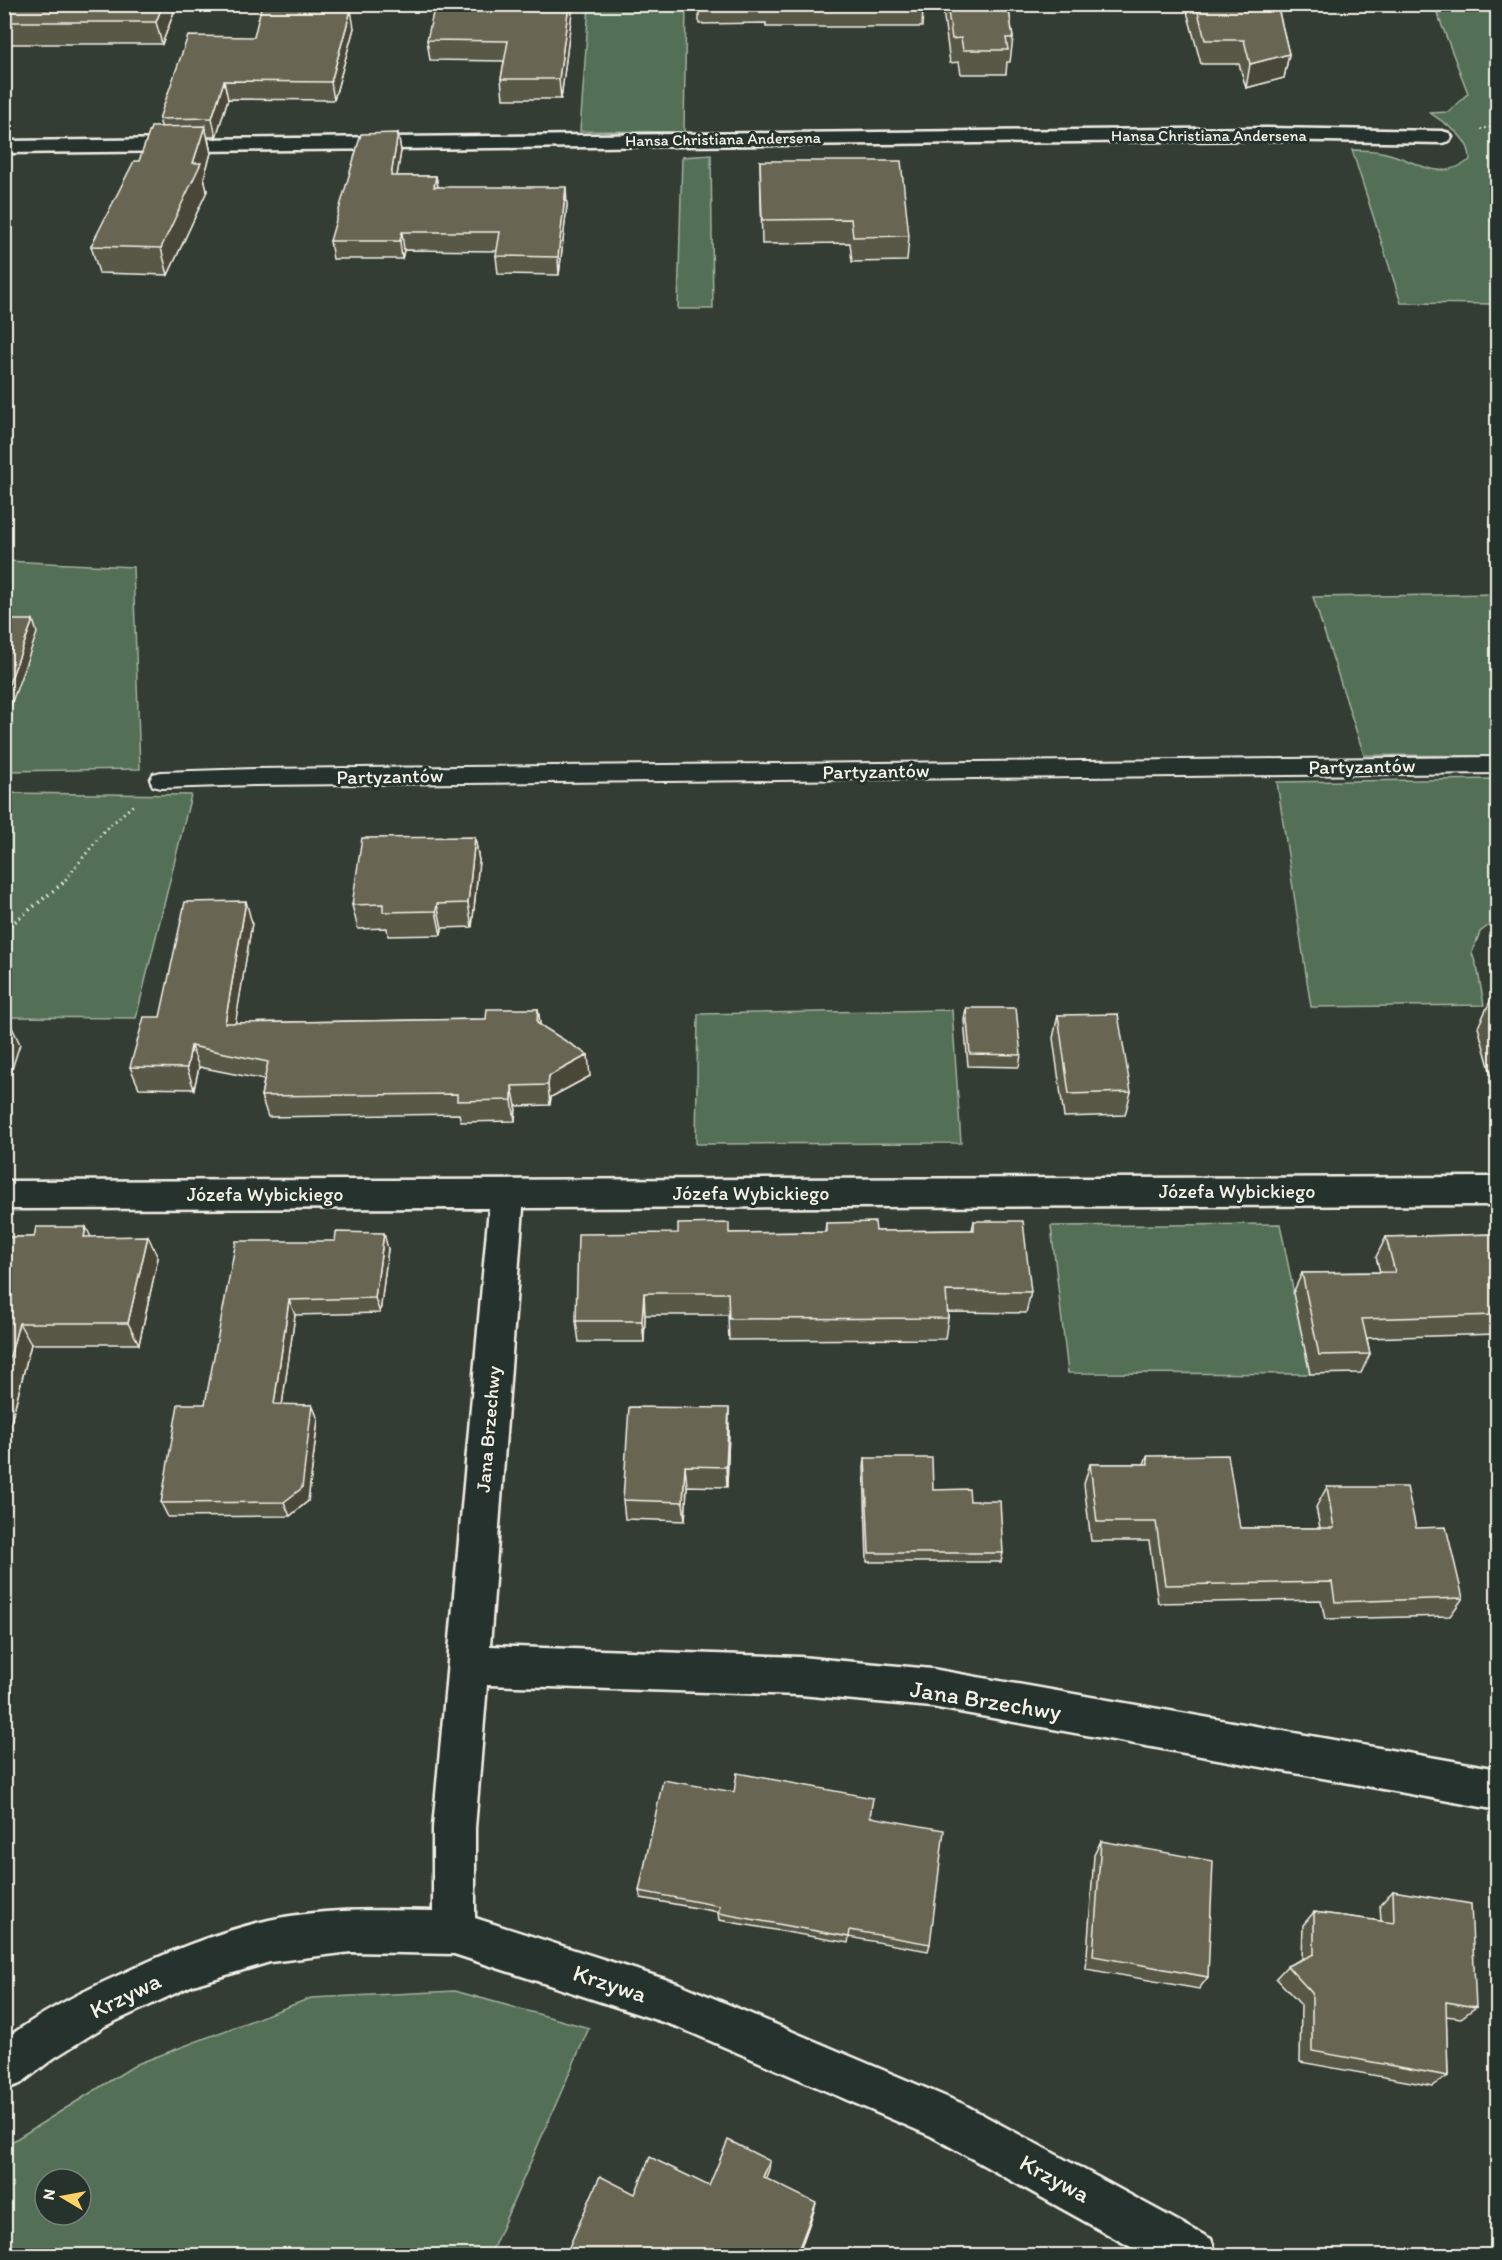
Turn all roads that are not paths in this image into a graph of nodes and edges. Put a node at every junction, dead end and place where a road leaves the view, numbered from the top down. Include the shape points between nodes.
1 (1442, 137) dead end
2 (4, 147) edge
3 (1497, 765) edge
4 (161, 780) road end
5 (1497, 1191) edge
6 (507, 1193) junction
7 (4, 1195) edge
8 (469, 1665) junction
9 (1497, 1790) edge
10 (454, 1933) junction
11 (4, 2068) edge
12 (1194, 2256) edge

1 - 2 street, Hansa Christiana Andersena via 1267,134
3 - 4 lane, Partyzantów
5 - 6 street, Józefa Wybickiego
6 - 7 street, Józefa Wybickiego
6 - 8 street, Jana Brzechwy
8 - 9 street, Jana Brzechwy via 700,1671 932,1688
8 - 10 street, Jana Brzechwy via 454,1828
10 - 11 street, Krzywa via 351,1931 270,1941 188,1965 90,2011
10 - 12 street, Krzywa via 680,2006 947,2120

